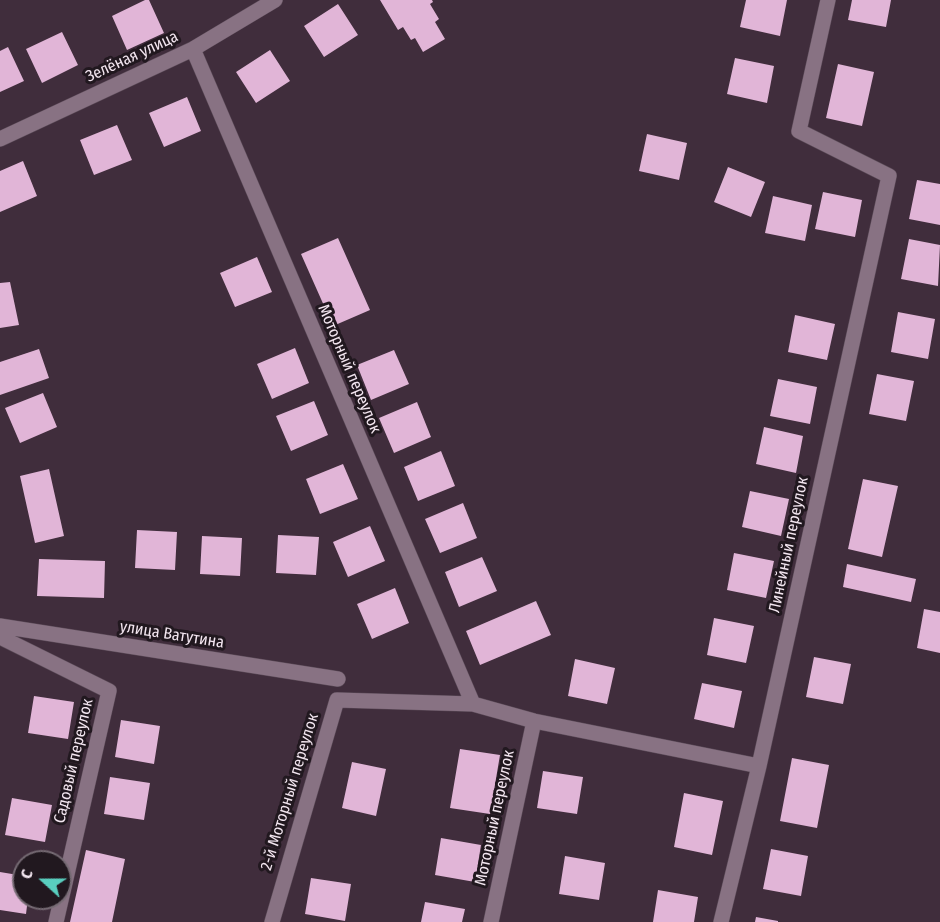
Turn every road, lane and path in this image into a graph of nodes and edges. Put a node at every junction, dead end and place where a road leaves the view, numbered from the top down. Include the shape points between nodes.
1 (275, 0) edge
2 (828, 0) edge
3 (193, 49) junction
4 (0, 139) edge
5 (0, 626) edge
6 (0, 637) edge
7 (338, 679) dead end
8 (473, 704) junction
9 (534, 722) junction
10 (759, 766) junction
11 (56, 922) edge
12 (272, 922) edge
13 (491, 922) edge
14 (721, 922) edge

1 - 3 street, Зелёная улица
2 - 10 street, Линейный переулок via 799,131 889,176
3 - 4 street, Зелёная улица
3 - 8 street, Моторный переулок
5 - 7 street, улица Ватутина
6 - 11 street, Садовый переулок via 109,691
8 - 9 street
8 - 12 street, 2-й Моторный переулок via 337,700
9 - 10 street
9 - 13 street, Моторный переулок
10 - 14 street, Линейный переулок

